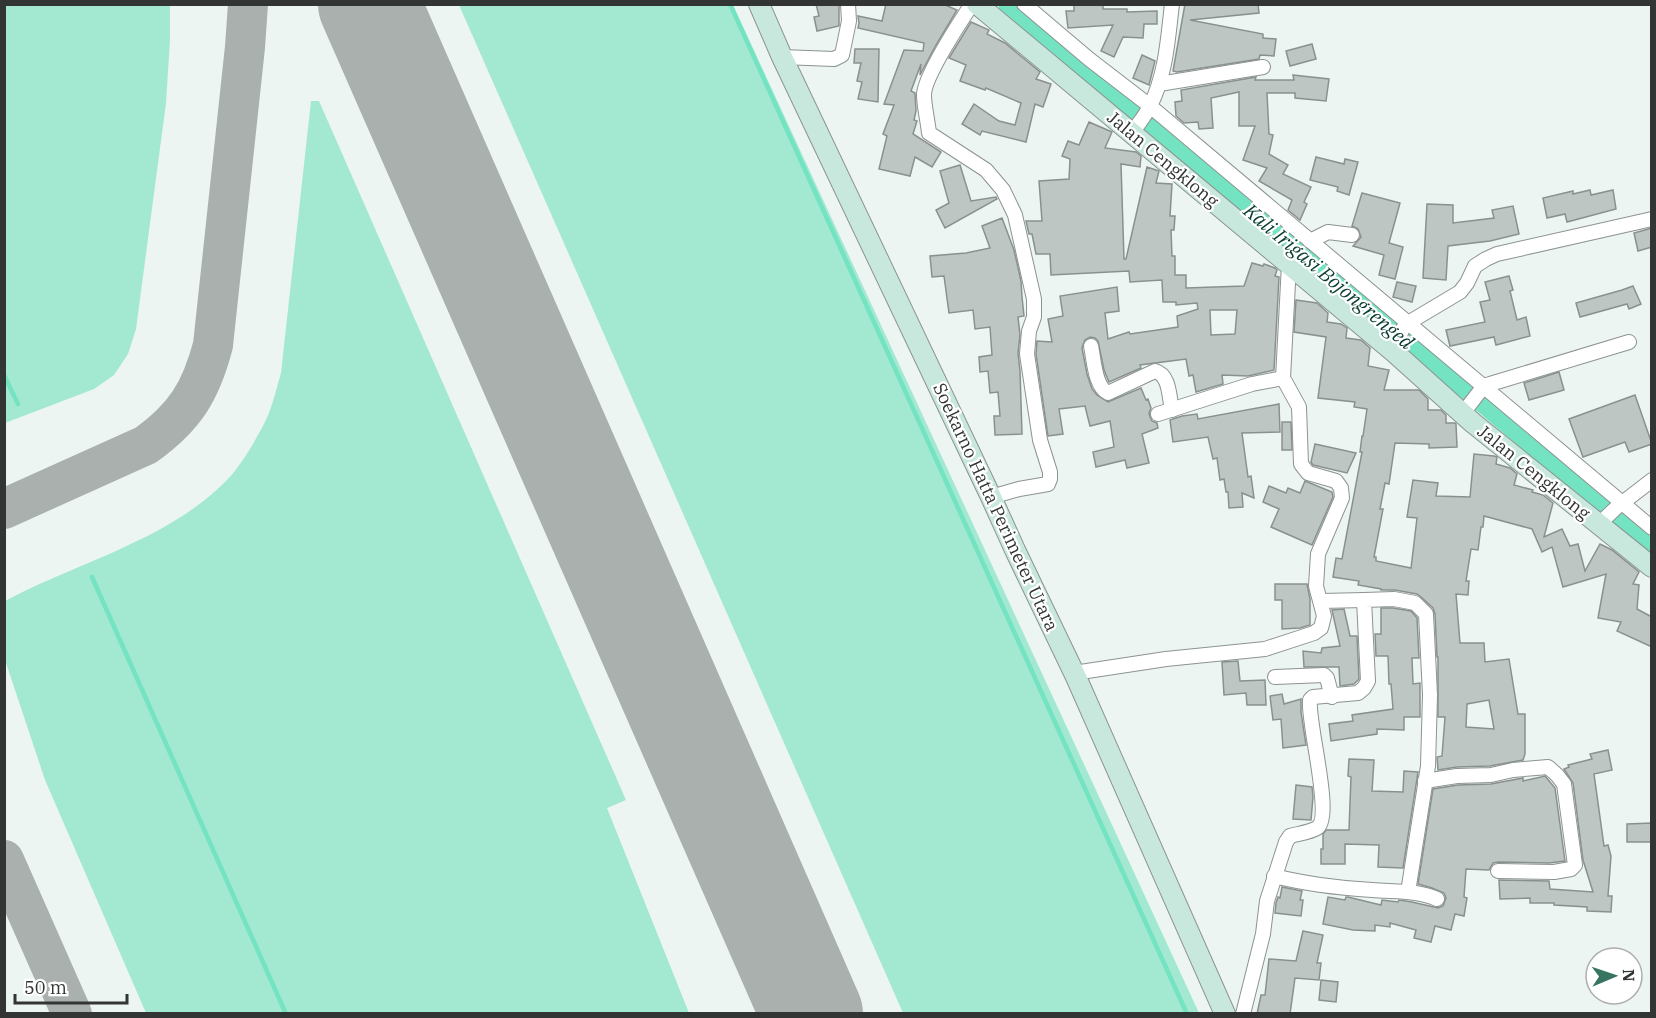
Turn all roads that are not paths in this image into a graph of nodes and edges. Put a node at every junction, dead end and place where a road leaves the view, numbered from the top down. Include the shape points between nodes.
1 (759, 4) edge
2 (848, 4) edge
3 (972, 4) edge
4 (977, 4) edge
5 (1024, 4) edge
6 (1172, 4) edge
7 (782, 57) junction
8 (1263, 67) dead end
9 (1159, 84) junction
10 (1149, 109) junction
11 (1134, 130) junction
12 (1652, 219) edge
13 (1352, 235) dead end
14 (1310, 241) junction
15 (1289, 264) junction
16 (1405, 327) junction
17 (1629, 342) dead end
18 (1091, 346) dead end
19 (1395, 349) junction
20 (1283, 378) junction
21 (1482, 388) junction
22 (1464, 411) junction
23 (1652, 480) edge
24 (991, 496) junction
25 (1620, 505) junction
26 (1602, 522) junction
27 (1652, 528) edge
28 (1652, 567) edge
29 (1364, 600) junction
30 (1321, 601) junction
31 (1074, 673) junction
32 (1275, 677) dead end
33 (1332, 697) junction
34 (1425, 781) junction
35 (1498, 871) dead end
36 (1274, 876) junction
37 (1408, 892) junction
38 (1437, 899) dead end
39 (1225, 1014) edge
40 (1243, 1014) edge

1 - 7 main road, Soekarno Hatta Perimeter Utara
2 - 7 street via 843,55 834,59
3 - 24 street via 926,82 929,133 986,170 1003,190 1015,215 1034,299 1027,354 1040,440 1050,472 1047,484
4 - 11 main road, Jalan Cengklong
5 - 10 street
6 - 9 street
7 - 24 main road, Soekarno Hatta Perimeter Utara
8 - 9 street
9 - 10 street
10 - 11 street
10 - 14 street
11 - 15 main road, Jalan Cengklong
12 - 16 street via 1486,258 1475,266 1460,292
13 - 14 street via 1328,232
14 - 16 street
15 - 19 main road, Jalan Cengklong
15 - 20 street
16 - 19 street
16 - 21 street
17 - 21 street
18 - 20 street via 1099,385 1108,393 1155,371 1161,373 1166,379 1165,412
19 - 22 main road, Jalan Cengklong
20 - 30 street via 1299,407 1301,464 1308,473 1336,481 1341,488 1342,498 1318,554 1316,586
21 - 22 street
21 - 25 street
22 - 26 main road, Jalan Cengklong
23 - 25 street
24 - 31 main road, Soekarno Hatta Perimeter Utara
25 - 26 street
25 - 27 street
26 - 28 main road, Jalan Cengklong
29 - 30 street
29 - 33 street via 1368,681 1358,693
29 - 34 street via 1415,603 1426,614 1430,695
30 - 31 street via 1321,628 1265,649
31 - 39 main road, Soekarno Hatta Perimeter Utara
32 - 33 street via 1324,675
33 - 36 street via 1310,700 1322,822 1317,828 1290,836
34 - 35 street via 1548,767 1557,775 1564,784 1575,865 1554,872
34 - 37 street
36 - 37 street via 1297,882
36 - 40 street
37 - 38 street

